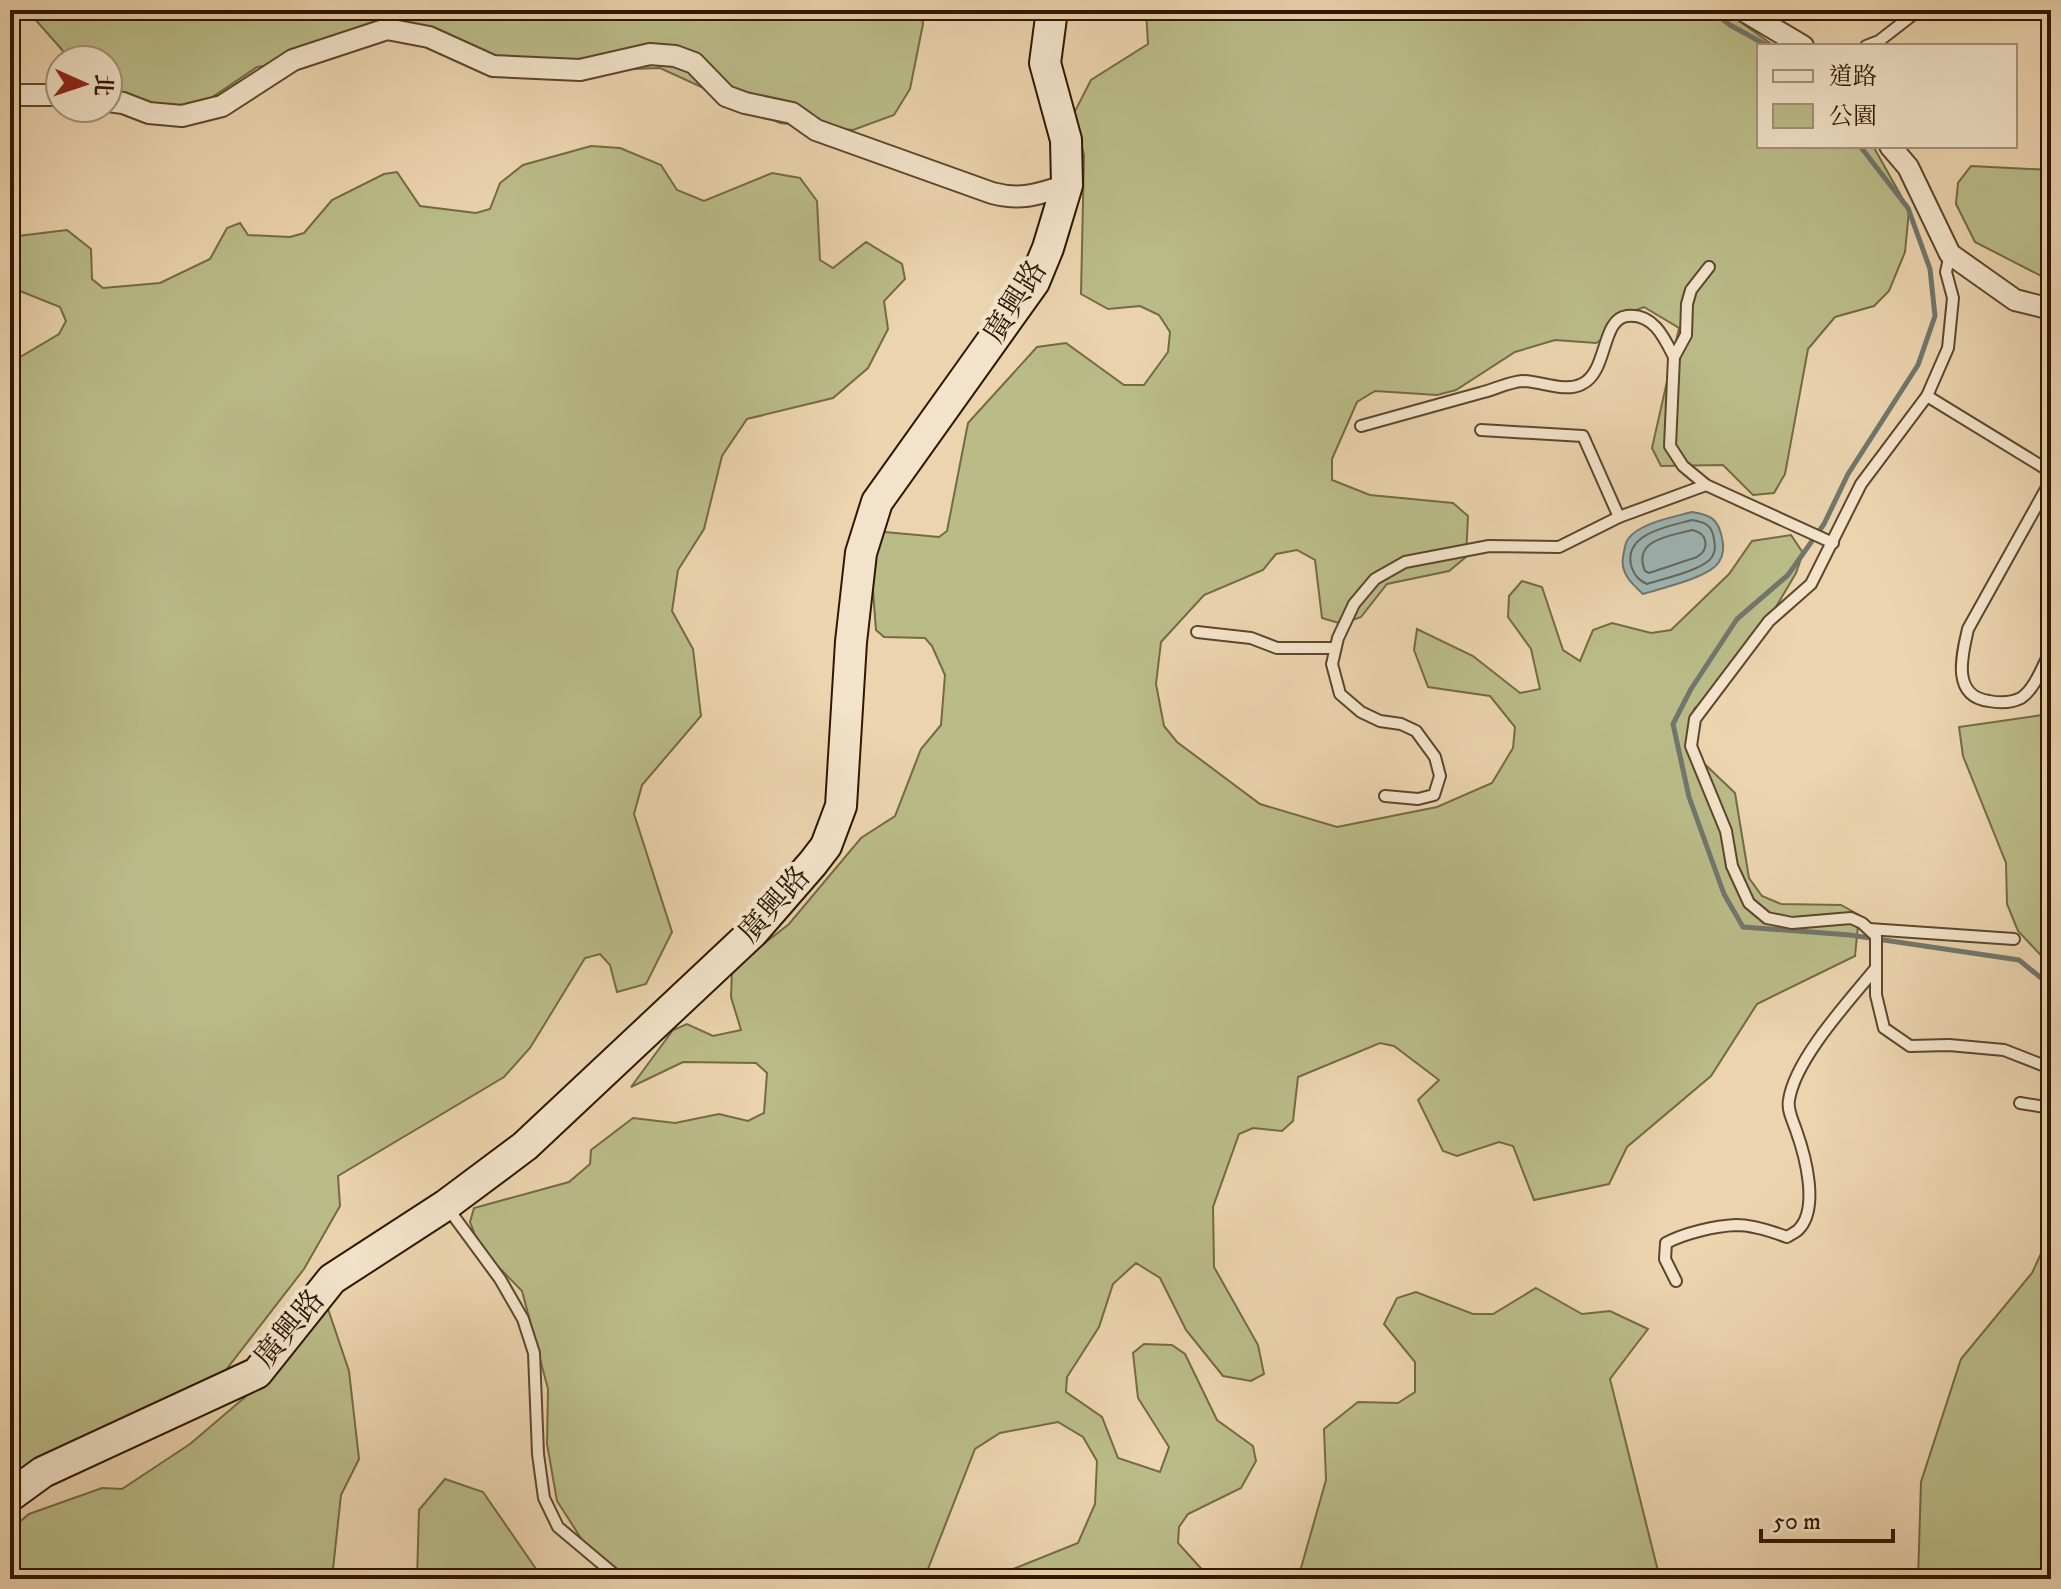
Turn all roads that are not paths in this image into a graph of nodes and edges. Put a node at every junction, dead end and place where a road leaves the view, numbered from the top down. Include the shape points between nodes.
1 (1052, 10) edge
2 (1742, 10) edge
3 (1915, 13) dead end
4 (1800, 44) edge
5 (1871, 44) edge
6 (10, 95) edge
7 (44, 95) edge
8 (124, 103) edge
9 (1892, 148) edge
10 (1067, 185) junction
11 (1950, 254) junction
12 (1709, 267) dead end
13 (2051, 309) edge
14 (1674, 357) junction
15 (1927, 396) junction
16 (1361, 426) dead end
17 (1481, 430) dead end
18 (2051, 472) edge
19 (2051, 480) edge
20 (1706, 485) junction
21 (1619, 517) junction
22 (1830, 542) junction
23 (1197, 632) dead end
24 (1335, 648) junction
25 (2051, 650) edge
26 (1385, 796) dead end
27 (1872, 932) junction
28 (2014, 939) dead end
29 (1876, 968) junction
30 (2051, 1071) edge
31 (2020, 1103) dead end
32 (2051, 1108) edge
33 (446, 1205) junction
34 (1676, 1281) dead end
35 (10, 1496) edge
36 (623, 1579) edge

1 - 10 street, 廣興路 via 1045,63 1066,140
2 - 4 street
3 - 5 lane
6 - 7 street
8 - 10 street via 149,113 182,116 222,106 293,60 387,29 429,37 493,66 580,70 650,54 675,56 694,63 726,96 792,113 816,130 992,193 1029,197
9 - 11 street via 1908,167
10 - 33 street, 廣興路 via 1034,282 877,502 861,553 841,806 826,846 753,932 686,996 525,1146
11 - 13 street via 2015,300
11 - 15 lane via 1948,348
12 - 14 lane via 1691,290 1686,335
14 - 16 lane via 1661,331 1635,315 1621,317 1611,327 1597,370 1575,388 1520,381
14 - 20 lane via 1670,446 1683,466
15 - 18 lane
15 - 22 lane via 1861,484
17 - 21 lane via 1583,436
19 - 25 lane via 1968,629 1962,653 1968,693 2006,703 2021,698
20 - 21 lane
20 - 22 lane
21 - 24 lane via 1559,547 1489,546 1405,562 1375,579 1354,604
22 - 27 lane via 1811,584 1769,621 1695,719 1691,746 1749,903 1767,918 1792,923 1851,918
23 - 24 lane via 1251,638 1277,648
24 - 26 lane via 1332,664 1340,694 1361,712 1416,731 1435,757 1440,776 1434,795
27 - 28 lane
27 - 29 lane
29 - 30 lane via 1884,1028 1910,1046 2004,1050
29 - 34 lane via 1824,1031 1794,1080 1788,1104 1810,1182 1810,1204 1800,1228 1787,1237 1736,1225 1680,1236 1666,1243 1665,1259
31 - 32 lane
33 - 35 street, 廣興路 via 332,1279 257,1373 43,1472
33 - 36 lane via 523,1319 534,1353 544,1498 558,1527

